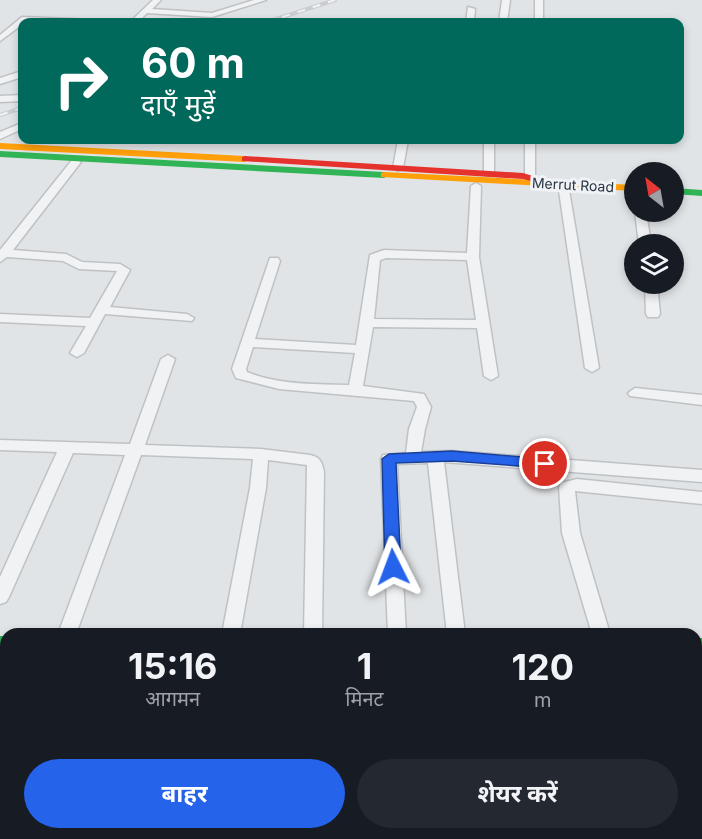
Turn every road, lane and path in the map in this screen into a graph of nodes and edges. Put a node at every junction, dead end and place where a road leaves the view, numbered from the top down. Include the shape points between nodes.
1 (157, 0) edge
2 (262, 0) edge
3 (506, 0) edge
4 (539, 0) edge
5 (471, 9) dead end
6 (191, 10) junction
7 (146, 11) junction
8 (138, 18) edge
9 (184, 18) edge
10 (470, 18) edge
11 (504, 18) edge
12 (539, 18) edge
13 (18, 25) edge
14 (0, 39) edge
15 (18, 75) edge
16 (0, 81) edge
17 (18, 98) edge
18 (0, 99) edge
19 (18, 128) edge
20 (0, 136) edge
21 (402, 144) edge
22 (489, 144) edge
23 (530, 144) edge
24 (0, 146) edge
25 (0, 156) edge
26 (76, 162) junction
27 (398, 168) junction
28 (489, 174) junction
29 (530, 177) junction
30 (557, 184) junction
31 (476, 186) junction
32 (624, 188) edge
33 (684, 192) edge
34 (702, 193) edge
35 (2, 256) edge
36 (473, 257) junction
37 (274, 261) dead end
38 (652, 294) edge
39 (100, 310) junction
40 (653, 314) dead end
41 (0, 318) edge
42 (187, 318) dead end
43 (93, 322) junction
44 (367, 323) junction
45 (484, 324) junction
46 (247, 343) junction
47 (361, 349) junction
48 (77, 353) dead end
49 (168, 359) dead end
50 (591, 368) dead end
51 (491, 376) dead end
52 (355, 390) junction
53 (635, 393) dead end
54 (702, 400) edge
55 (0, 446) edge
56 (67, 448) junction
57 (135, 450) junction
58 (261, 454) junction
59 (435, 456) junction
60 (413, 457) junction
61 (567, 465) junction
62 (702, 477) edge
63 (577, 485) junction
64 (702, 498) edge
65 (0, 597) edge
66 (69, 628) edge
67 (232, 628) edge
68 (314, 628) edge
69 (397, 628) edge
70 (455, 628) edge
71 (600, 628) edge

1 - 7 street
2 - 6 street via 217,14
3 - 11 street
4 - 12 street
5 - 10 street
6 - 7 street
6 - 9 street
7 - 8 street
13 - 14 street
15 - 16 street
17 - 18 street
19 - 20 street
21 - 27 street
22 - 28 street
23 - 29 street
24 - 27 street
25 - 26 street
25 - 30 street, Merrut Road
26 - 31 street
26 - 35 street
27 - 28 street
28 - 29 street
29 - 30 street
30 - 31 street
30 - 32 street, Merrut Road
30 - 50 street
31 - 36 street
33 - 34 street
35 - 39 street via 66,258 79,265 122,269 124,273
36 - 44 street via 378,255 374,258
36 - 45 street
37 - 46 street
38 - 40 street
39 - 42 street
39 - 43 street
41 - 43 street
43 - 48 street
44 - 45 street
44 - 47 street
45 - 51 street
46 - 47 street
46 - 52 street via 239,369 248,379
47 - 52 street
49 - 57 street
52 - 60 street via 419,397 424,407
53 - 54 street
55 - 56 street
56 - 57 street
56 - 65 street
57 - 58 street
57 - 66 street
58 - 67 street
58 - 68 street via 305,458 314,463
59 - 60 street
59 - 61 street
59 - 70 street
60 - 69 street via 389,461
61 - 62 street
61 - 63 street
63 - 64 street
63 - 71 street via 567,489 571,533

